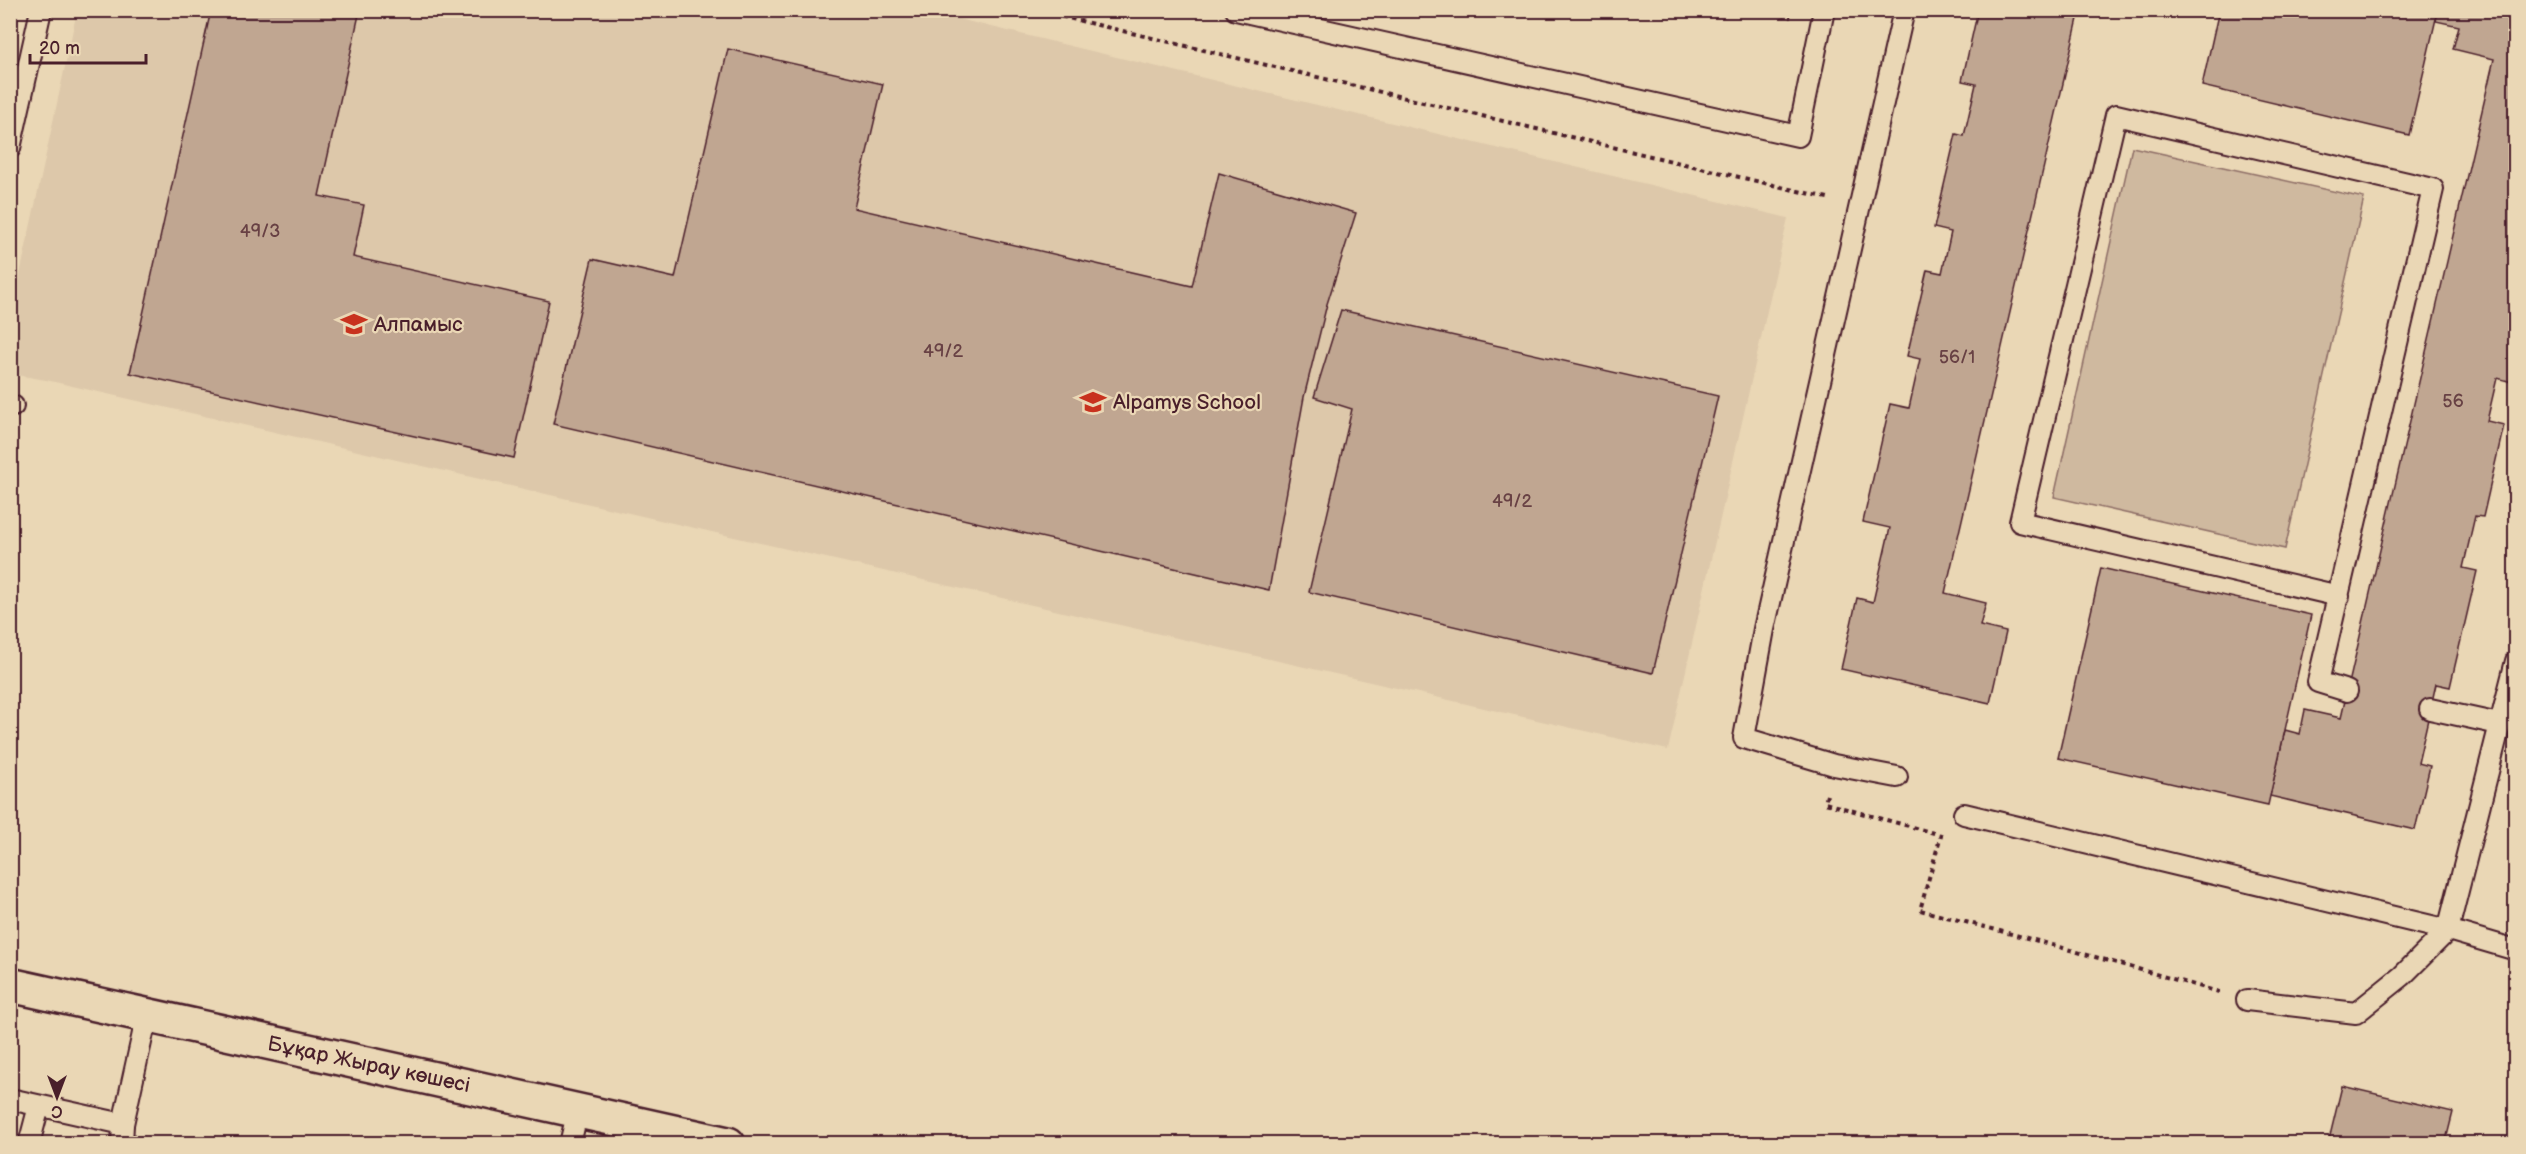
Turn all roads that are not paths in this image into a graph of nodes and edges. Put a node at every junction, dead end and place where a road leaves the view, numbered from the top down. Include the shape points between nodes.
1 (41, 10) edge
2 (1236, 10) edge
3 (1824, 10) edge
4 (1904, 10) edge
5 (10, 148) edge
6 (2339, 596) junction
7 (2516, 661) edge
8 (2347, 691) dead end
9 (2430, 709) dead end
10 (2499, 724) junction
11 (1897, 777) dead end
12 (1964, 813) dead end
13 (2448, 930) junction
14 (2516, 950) edge
15 (10, 985) edge
16 (2247, 1000) road end
17 (147, 1015) junction
18 (10, 1099) edge
19 (39, 1106) junction
20 (578, 1110) junction
21 (122, 1134) edge
22 (29, 1143) edge
23 (570, 1143) edge
24 (728, 1143) edge

1 - 5 lane
2 - 3 lane via 1798,136
4 - 11 lane via 1764,629 1744,738 1834,765
6 - 6 lane via 2433,189 2116,115 2020,522
6 - 8 lane via 2318,682
7 - 10 lane
9 - 10 lane
10 - 13 lane
12 - 13 lane
13 - 14 lane
13 - 16 lane via 2402,976 2355,1013
15 - 17 street, Бұқар Жырау көшесі
17 - 20 street, Бұқар Жырау көшесі
17 - 21 lane
18 - 19 lane
19 - 21 lane
19 - 22 lane
20 - 23 lane
20 - 24 street, Бұқар Жырау көшесі

